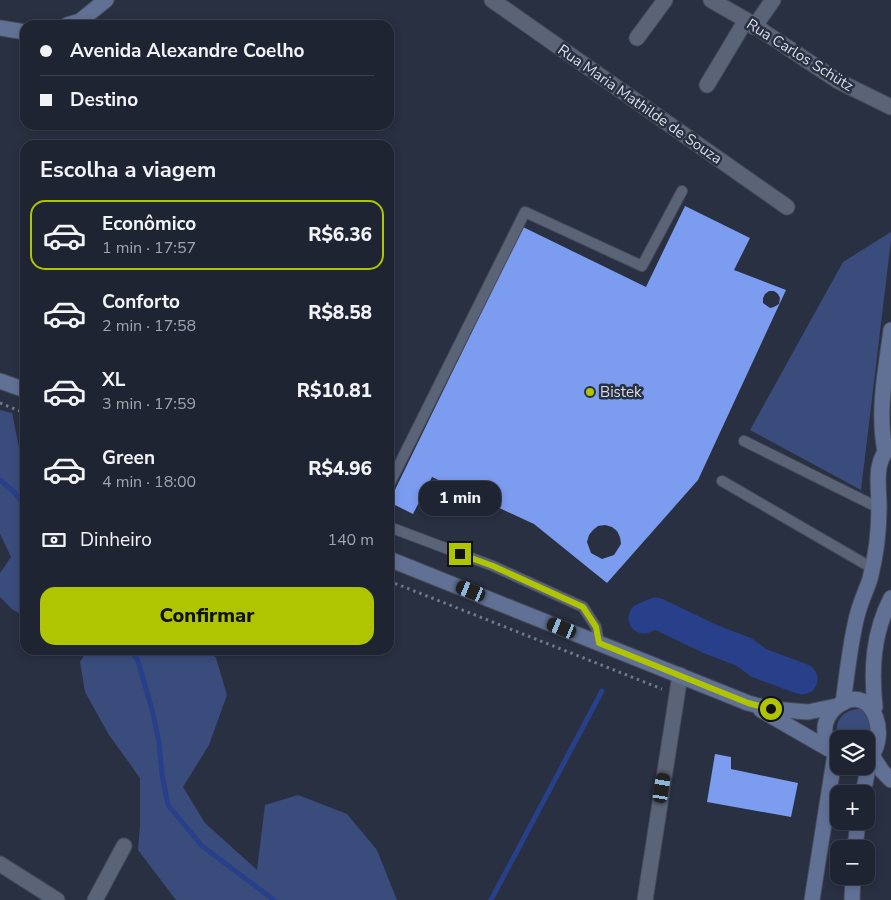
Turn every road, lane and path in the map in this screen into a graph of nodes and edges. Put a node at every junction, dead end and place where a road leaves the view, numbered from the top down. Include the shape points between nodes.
1 (106, 0) edge
2 (492, 0) edge
3 (665, 0) edge
4 (711, 0) edge
5 (773, 0) edge
6 (81, 20) edge
7 (750, 24) junction
8 (0, 28) edge
9 (20, 31) edge
10 (637, 38) dead end
11 (706, 85) dead end
12 (891, 107) edge
13 (682, 191) dead end
14 (787, 207) dead end
15 (891, 330) edge
16 (0, 381) edge
17 (20, 388) edge
18 (0, 403) edge
19 (20, 411) edge
20 (744, 441) dead end
21 (888, 448) edge
22 (394, 475) edge
23 (722, 481) dead end
24 (879, 508) junction
25 (394, 529) edge
26 (394, 561) edge
27 (872, 568) junction
28 (394, 583) edge
29 (890, 604) edge
30 (599, 643) junction
31 (680, 675) junction
32 (677, 694) junction
33 (748, 703) junction
34 (840, 705) junction
35 (875, 707) junction
36 (830, 746) edge
37 (830, 751) edge
38 (875, 754) edge
39 (875, 763) edge
40 (832, 775) edge
41 (891, 780) edge
42 (124, 846) dead end
43 (0, 864) edge
44 (853, 885) edge
45 (57, 900) edge
46 (95, 900) edge
47 (645, 900) edge
48 (812, 900) edge
49 (852, 900) edge

1 - 6 main road
2 - 14 street, Rua Maria Mathilde de Souza
3 - 10 street
4 - 7 street, Rua Carlos Schütz
5 - 7 street
7 - 11 street
7 - 12 street, Rua Carlos Schütz via 838,81
8 - 9 main road
13 - 22 lane via 642,266 525,212
15 - 21 main road via 882,396 882,435
16 - 17 main road
18 - 19 path
20 - 24 lane
21 - 24 main road via 878,476
23 - 27 lane
24 - 27 main road
25 - 30 lane via 493,566 583,607 596,627
26 - 30 main road
27 - 34 main road via 858,613
28 - 32 path
29 - 35 main road via 874,648 872,679
30 - 31 main road
31 - 32 street
31 - 33 main road
32 - 47 street
33 - 34 main road via 771,709 808,712
33 - 37 main road
34 - 35 main road via 859,700
34 - 36 main road via 826,723
35 - 38 main road via 886,722 886,736 881,749
39 - 41 main road
40 - 48 main road
42 - 46 street
43 - 45 street
44 - 49 main road

